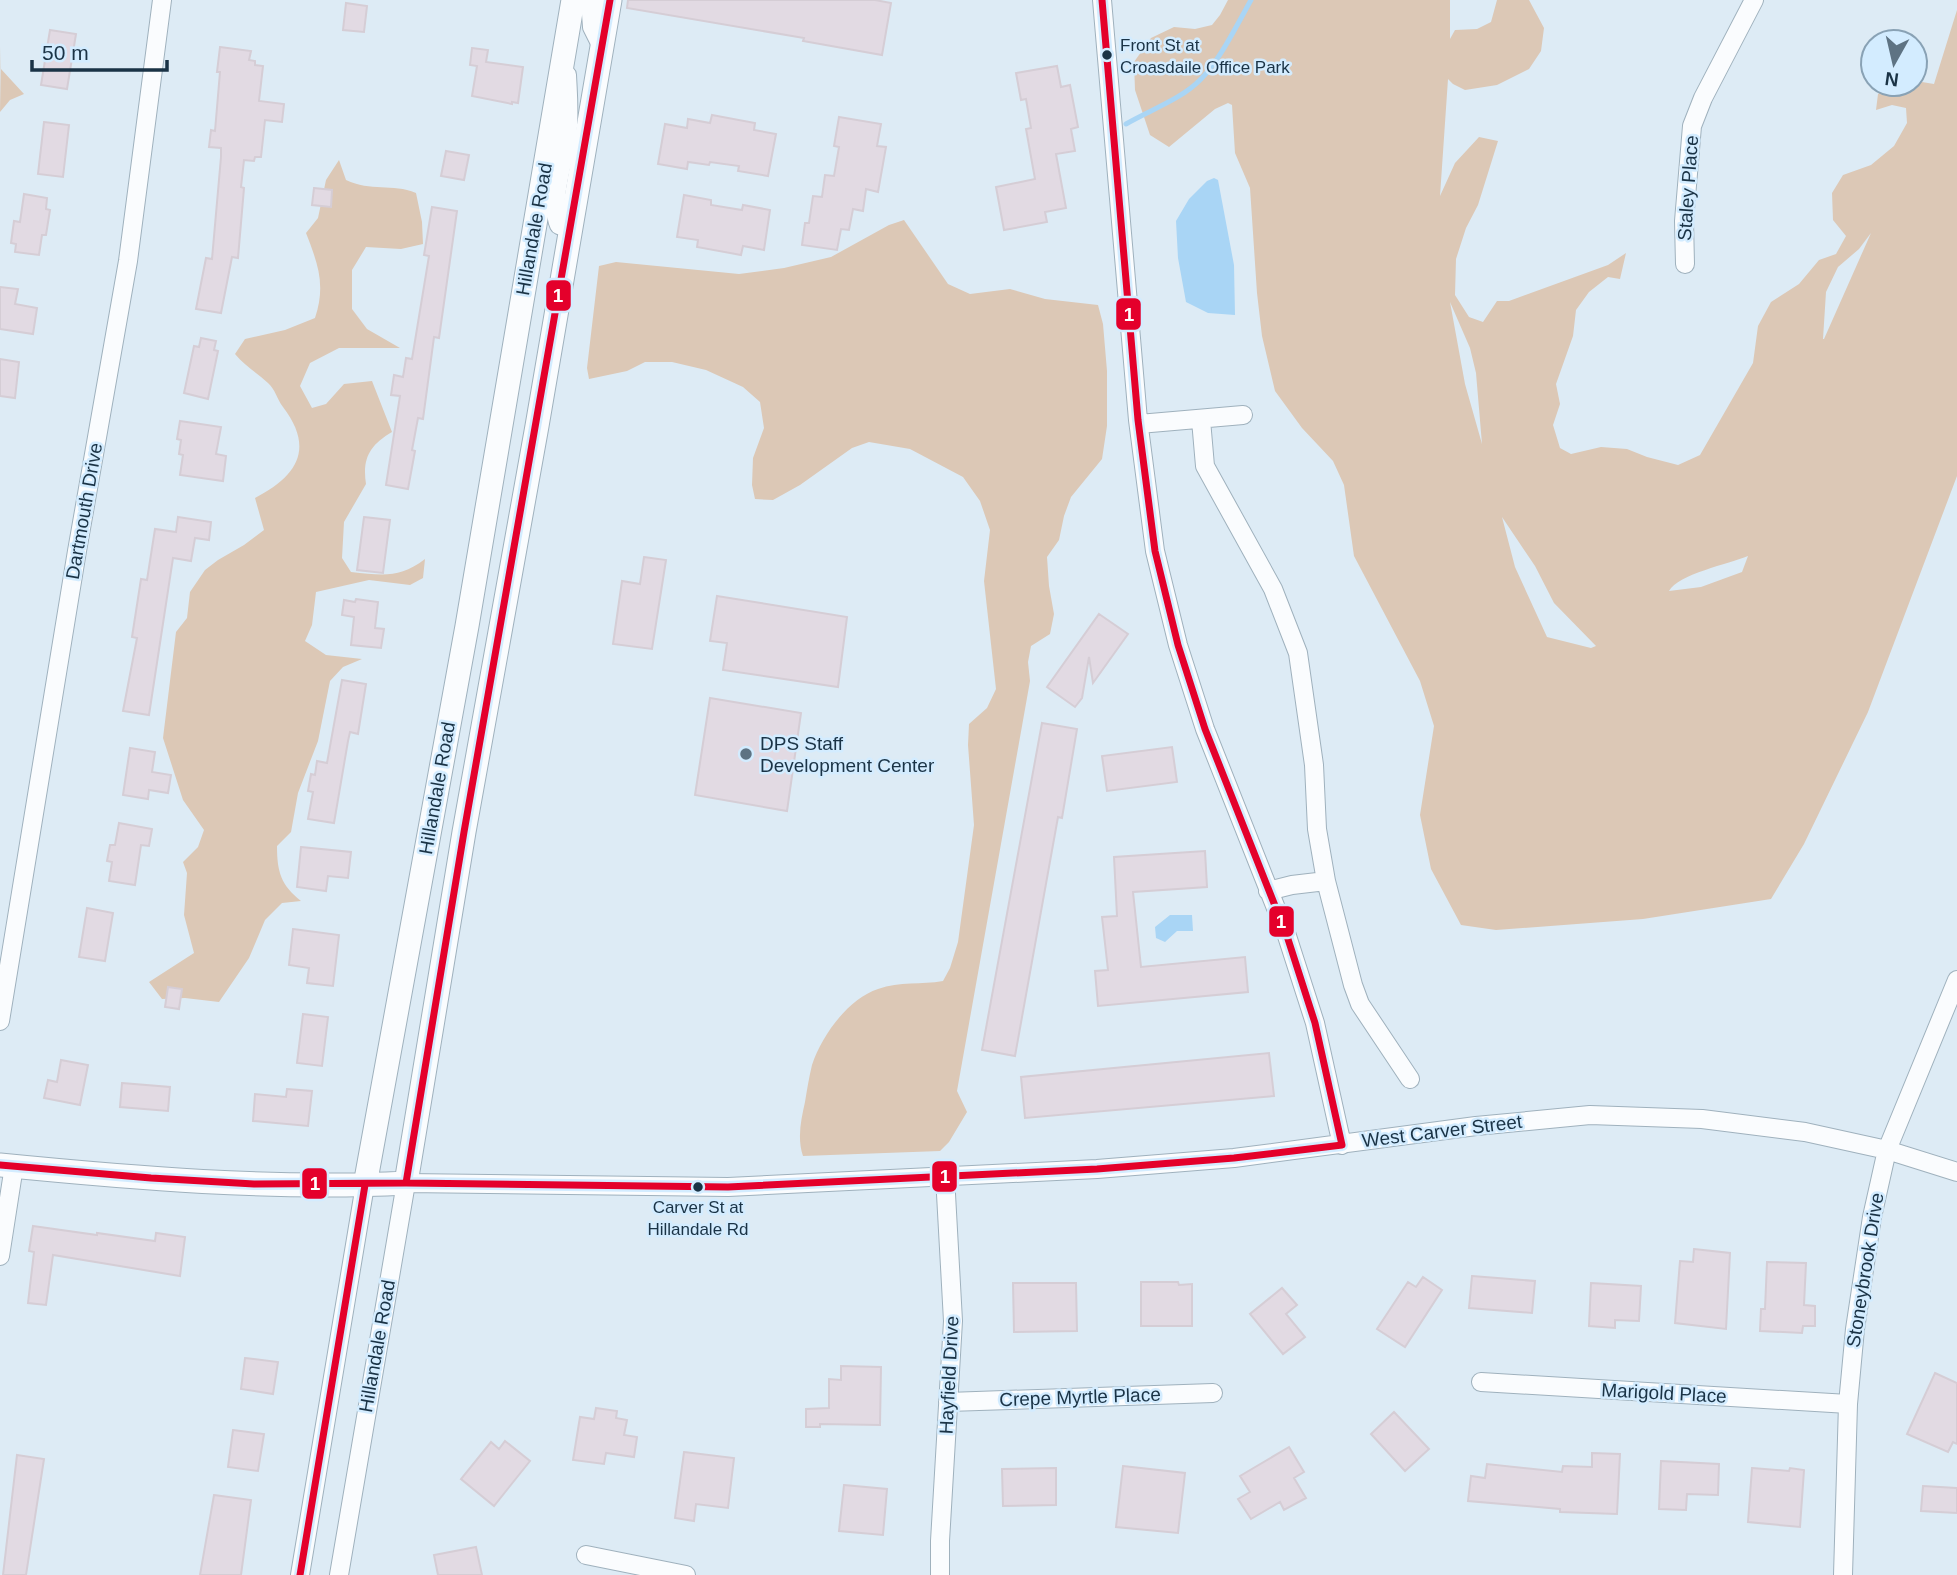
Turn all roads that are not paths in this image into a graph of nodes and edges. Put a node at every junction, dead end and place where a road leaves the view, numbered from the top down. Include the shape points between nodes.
1 (162, 0) edge
2 (573, 0) edge
3 (590, 0) edge
4 (610, 0) edge
5 (1102, 0) edge
6 (1754, 0) edge
7 (565, 47) junction
8 (601, 47) junction
9 (570, 229) junction
10 (1685, 264) dead end
11 (1243, 415) dead end
12 (1201, 420) junction
13 (1139, 424) junction
14 (1326, 881) junction
15 (1268, 891) junction
16 (1957, 980) edge
17 (0, 1021) edge
18 (1410, 1079) dead end
19 (1342, 1144) junction
20 (1887, 1150) junction
21 (7, 1166) edge
22 (1957, 1172) edge
23 (945, 1176) junction
24 (406, 1183) junction
25 (365, 1185) junction
26 (0, 1256) edge
27 (1481, 1382) dead end
28 (1213, 1392) dead end
29 (948, 1402) junction
30 (1848, 1404) junction
31 (586, 1555) dead end
32 (300, 1575) edge
33 (339, 1575) edge
34 (686, 1575) edge
35 (940, 1575) edge
36 (1843, 1575) edge

1 - 17 street, Dartmouth Drive via 128,261
2 - 7 main road, Hillandale Road
3 - 8 street via 592,27
4 - 8 main road, Hillandale Road
5 - 13 street
6 - 10 street, Staley Place via 1692,126
7 - 9 street via 568,117 555,210 559,225
7 - 25 main road, Hillandale Road via 467,626
8 - 9 main road, Hillandale Road
9 - 24 main road, Hillandale Road
11 - 12 street
12 - 13 street
12 - 14 street via 1205,466 1273,589 1298,653
13 - 15 street via 1155,551 1178,645
14 - 15 street
14 - 18 street via 1360,1003
15 - 19 street via 1315,1023
16 - 20 street, Stoneybrook Drive
19 - 20 street, West Carver Street via 1590,1115 1758,1125
19 - 23 street, West Carver Street via 1097,1170
20 - 22 street, West Carver Street
20 - 30 street, Stoneybrook Drive via 1865,1255
21 - 25 main road, West Carver Street via 237,1182
21 - 26 street
23 - 24 street, West Carver Street via 728,1186
23 - 29 street, Hayfield Drive via 953,1293
24 - 25 main road, West Carver Street
24 - 33 street, Hillandale Road
25 - 32 street, Hillandale Road
27 - 30 street, Marigold Place
28 - 29 street, Crepe Myrtle Place
29 - 35 street, Hayfield Drive
30 - 36 street, Stoneybrook Drive
31 - 34 street

